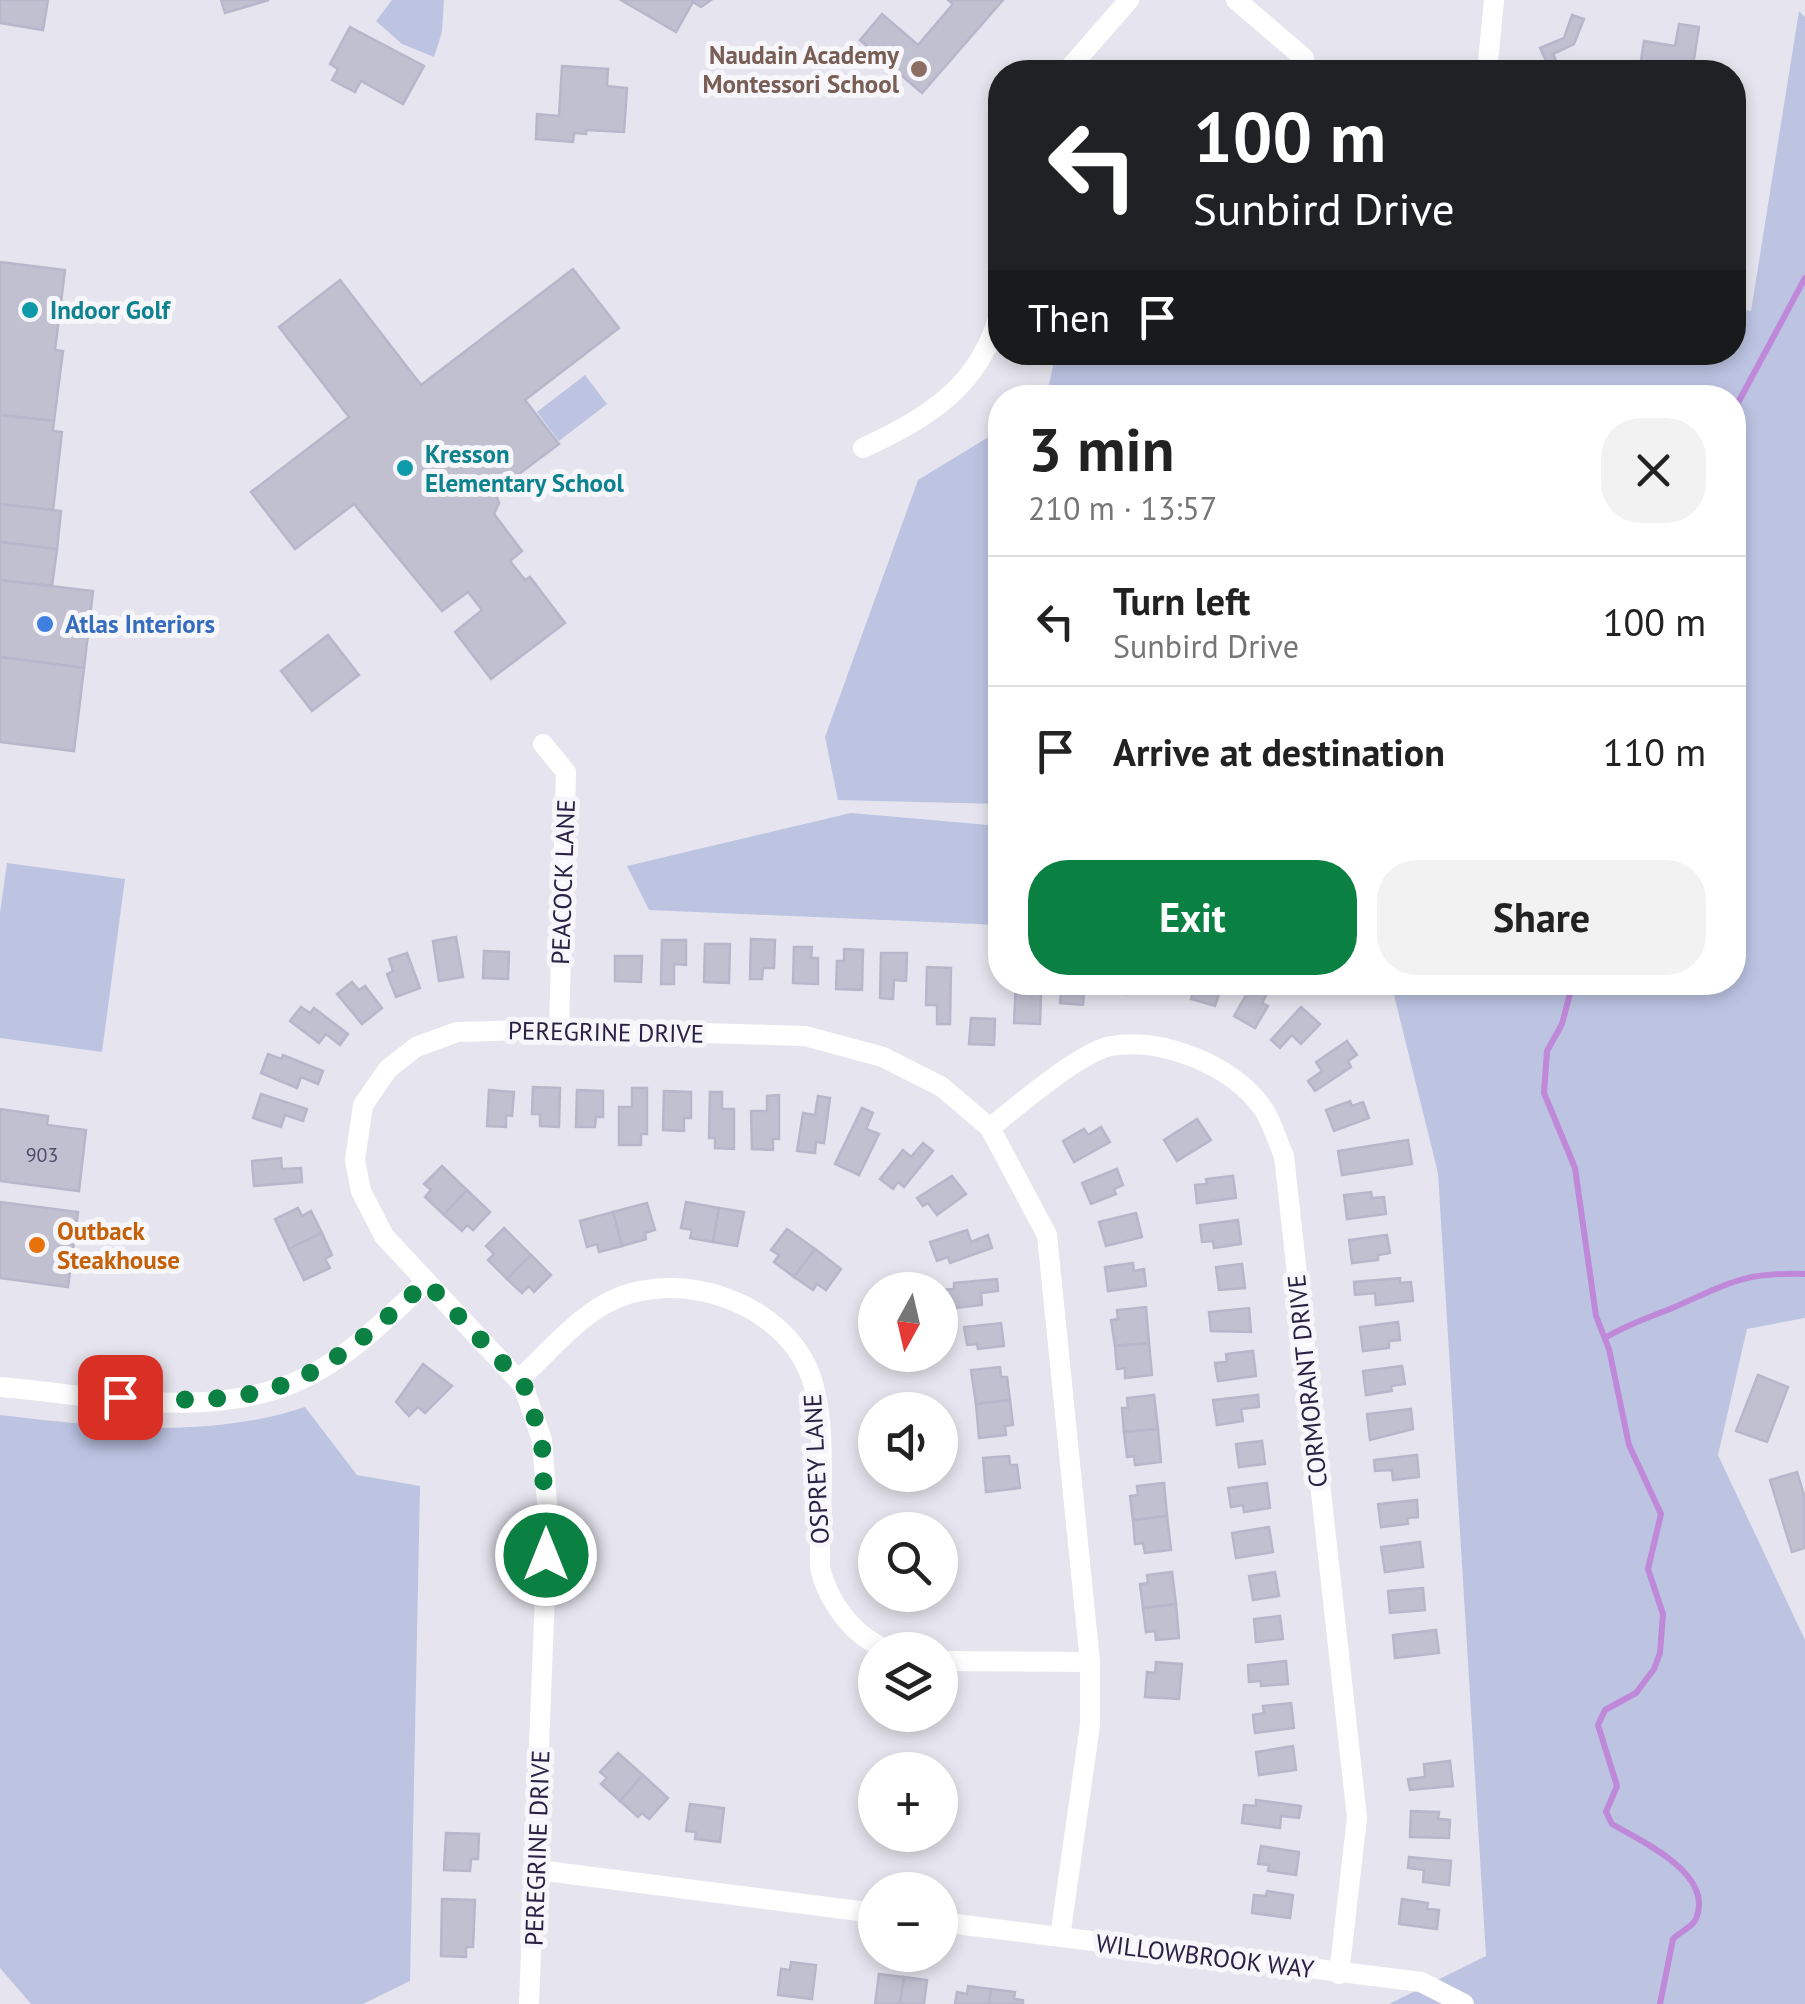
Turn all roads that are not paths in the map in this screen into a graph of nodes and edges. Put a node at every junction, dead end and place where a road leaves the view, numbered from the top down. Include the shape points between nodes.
1 (1130, 0) edge
2 (1236, 0) edge
3 (1494, 0) edge
4 (1304, 58) dead end
5 (1077, 60) edge
6 (1488, 60) edge
7 (988, 347) edge
8 (863, 448) dead end
9 (544, 744) dead end
10 (559, 1029) junction
11 (990, 1128) junction
12 (426, 1282) junction
13 (519, 1379) junction
14 (0, 1386) edge
15 (860, 1632) edge
16 (958, 1661) edge
17 (1090, 1662) junction
18 (538, 1870) junction
19 (858, 1911) edge
20 (958, 1924) edge
21 (1060, 1937) junction
22 (1339, 1974) junction
23 (529, 2004) edge
24 (1464, 2004) edge

1 - 5 street
2 - 4 street
3 - 6 street
7 - 8 street via 942,406
9 - 10 street, PEACOCK LANE via 566,772
10 - 11 street, PEREGRINE DRIVE via 805,1036 883,1057 942,1087
10 - 12 street, PEREGRINE DRIVE via 458,1032 430,1042 388,1069 363,1104 355,1160 361,1191 384,1236
11 - 17 street, PEREGRINE DRIVE via 1048,1236
11 - 22 street, CORMORANT DRIVE via 1045,1084 1109,1046 1169,1050 1232,1078 1263,1108 1284,1156 1357,1818
12 - 13 street, PEREGRINE DRIVE
12 - 14 street via 342,1356 272,1390 189,1402
13 - 15 street, OSPREY LANE via 603,1305 636,1291 714,1296 772,1320 804,1363 818,1410 825,1588
13 - 18 street, PEREGRINE DRIVE via 542,1440 548,1516
16 - 17 street
17 - 21 street, PEREGRINE DRIVE via 1090,1725
18 - 19 street
18 - 23 street, PEREGRINE DRIVE
20 - 21 street, WILLOWBROOK WAY
21 - 22 street, WILLOWBROOK WAY
22 - 24 street, WILLOWBROOK WAY via 1421,1982

